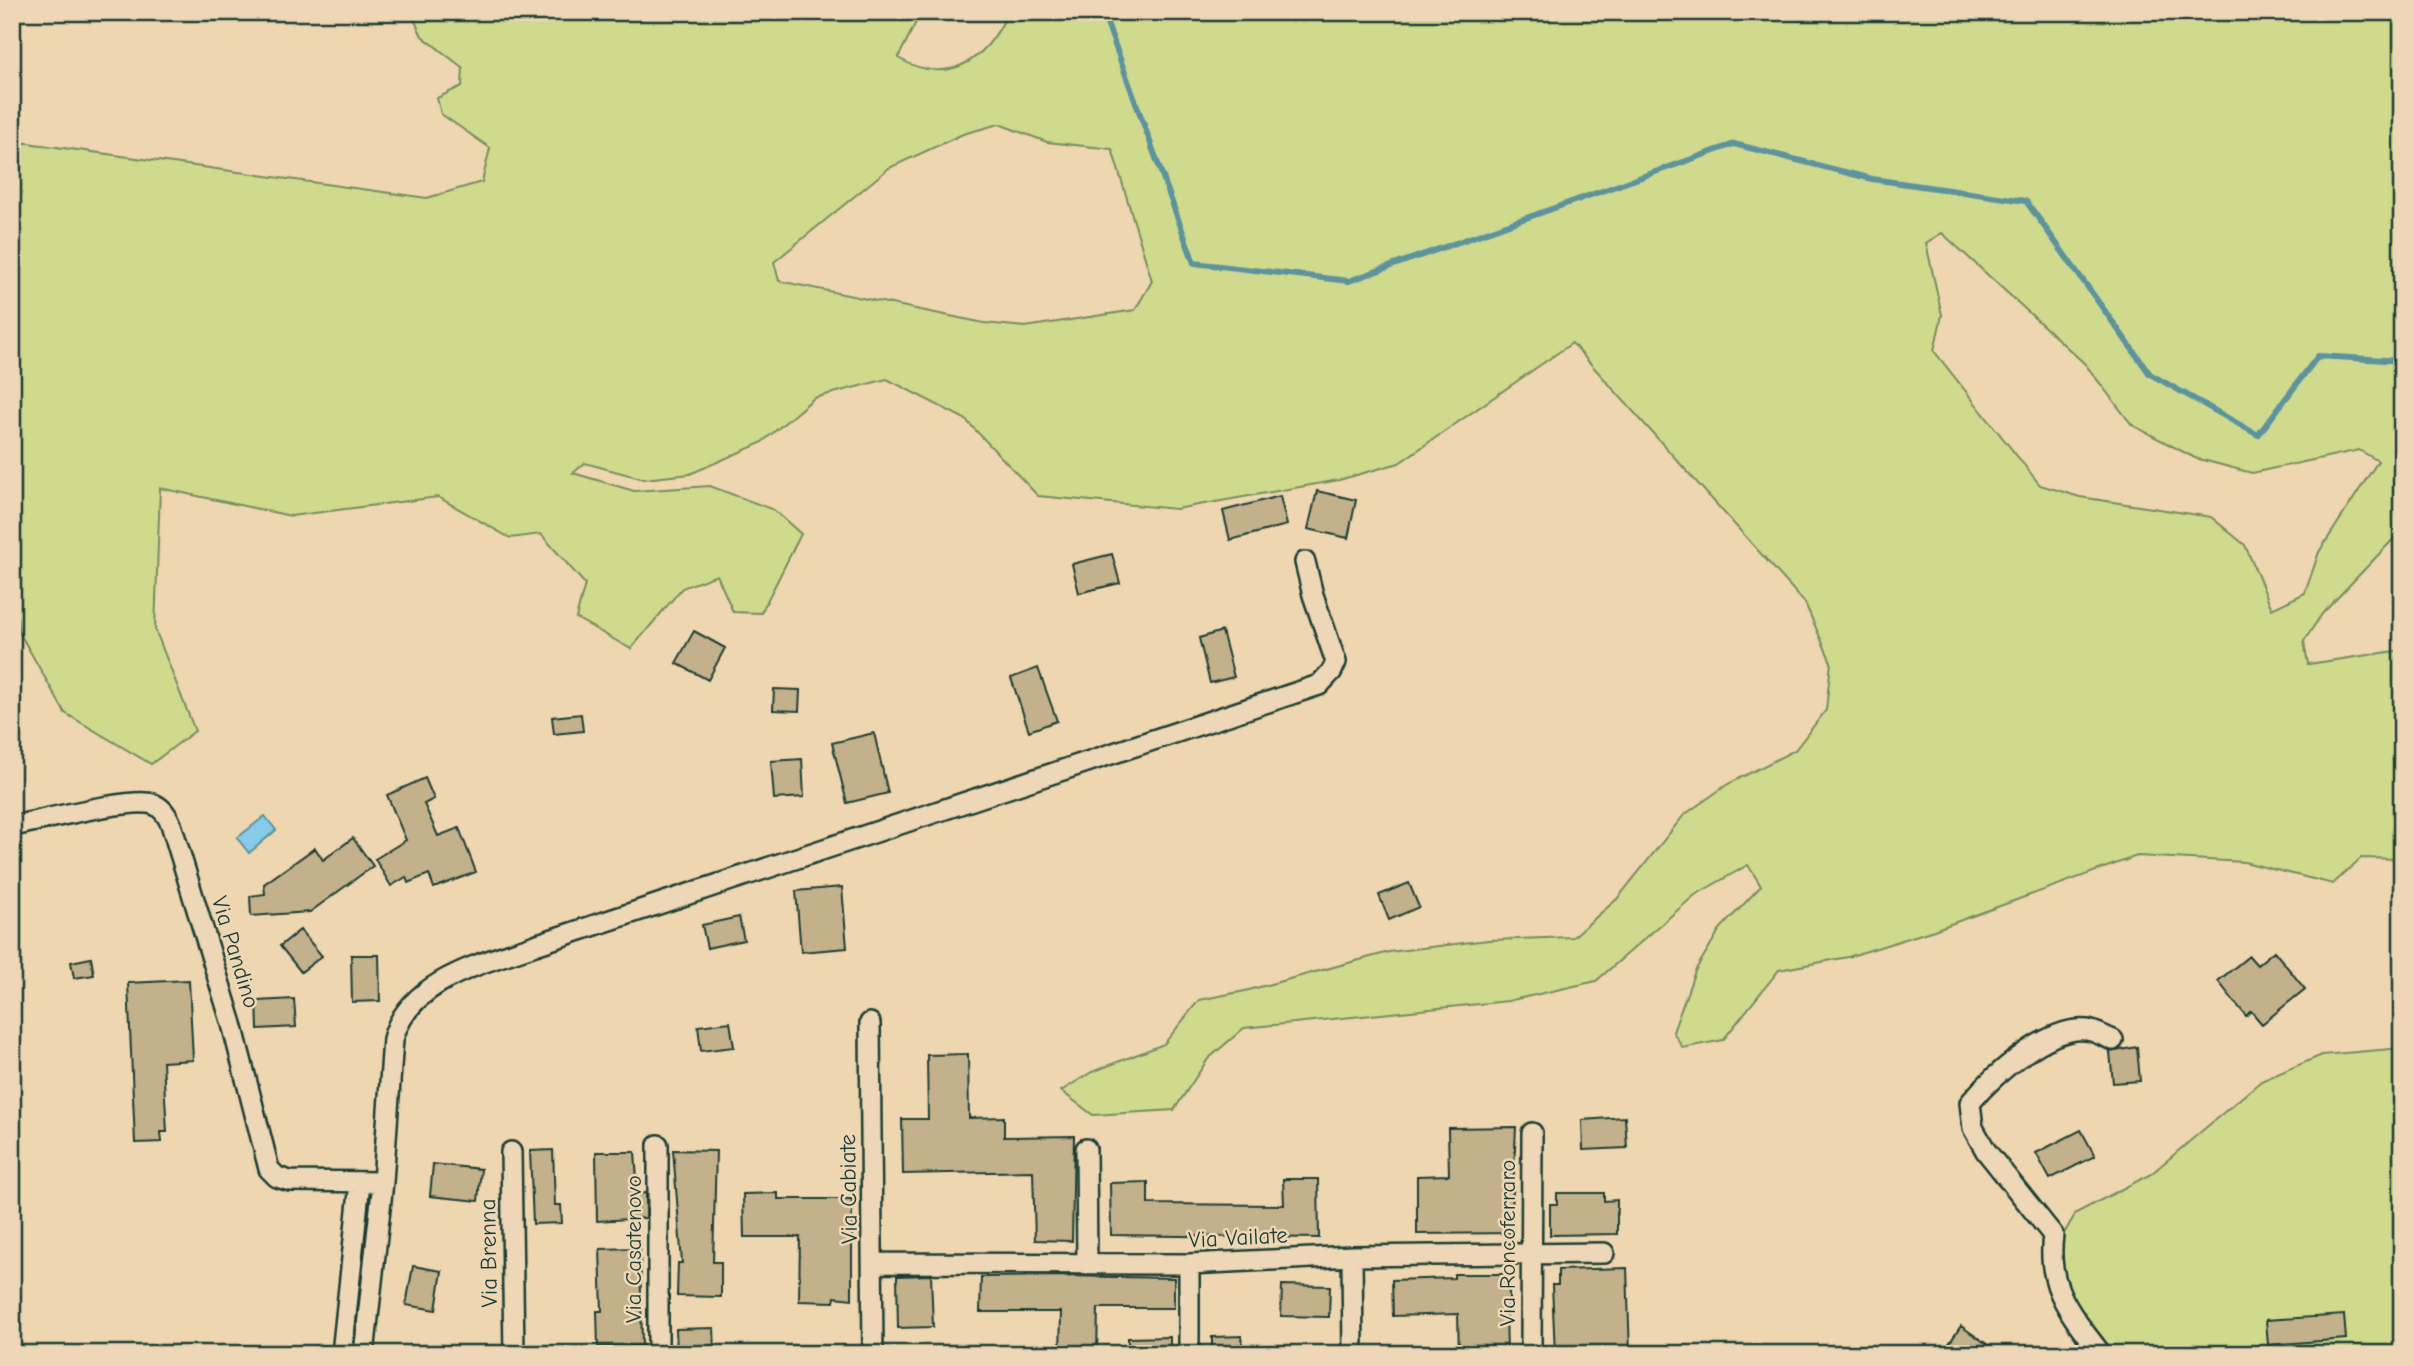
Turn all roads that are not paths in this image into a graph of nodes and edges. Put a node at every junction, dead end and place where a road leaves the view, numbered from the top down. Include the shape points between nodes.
1 (1305, 562) dead end
2 (12, 826) edge
3 (870, 1023) dead end
4 (2113, 1040) dead end
5 (1532, 1133) dead end
6 (658, 1145) dead end
7 (1086, 1149) dead end
8 (511, 1152) dead end
9 (360, 1182) junction
10 (383, 1182) junction
11 (1604, 1253) dead end
12 (1530, 1254) junction
13 (1352, 1256) junction
14 (873, 1264) junction
15 (1087, 1264) junction
16 (1189, 1265) junction
17 (342, 1354) edge
18 (364, 1354) edge
19 (514, 1354) edge
20 (658, 1354) edge
21 (873, 1354) edge
22 (1189, 1354) edge
23 (1353, 1354) edge
24 (1531, 1354) edge
25 (2101, 1354) edge

1 - 10 street via 1336,662 1319,685 535,945 460,972 428,991 407,1011 393,1039
2 - 9 street, Via Pandino via 131,804 162,809 171,824 232,1024 270,1169 285,1180
3 - 14 street, Via Cabiate
4 - 25 street via 2088,1030 2035,1045 1984,1085 1970,1103 1972,1128 1986,1151 2053,1235 2050,1259 2054,1281 2064,1304
5 - 12 street, Via Roncoferraro
6 - 20 street, Via Casatenovo
7 - 15 street
8 - 19 street, Via Brenna
9 - 10 street, Via Pandino
9 - 17 street
10 - 18 street
11 - 12 street, Via Vailate
12 - 13 street, Via Vailate
12 - 24 street, Via Roncoferraro
13 - 16 street, Via Vailate
13 - 23 street
14 - 15 street, Via Vailate
14 - 21 street, Via Cabiate
15 - 16 street, Via Vailate
16 - 22 street

